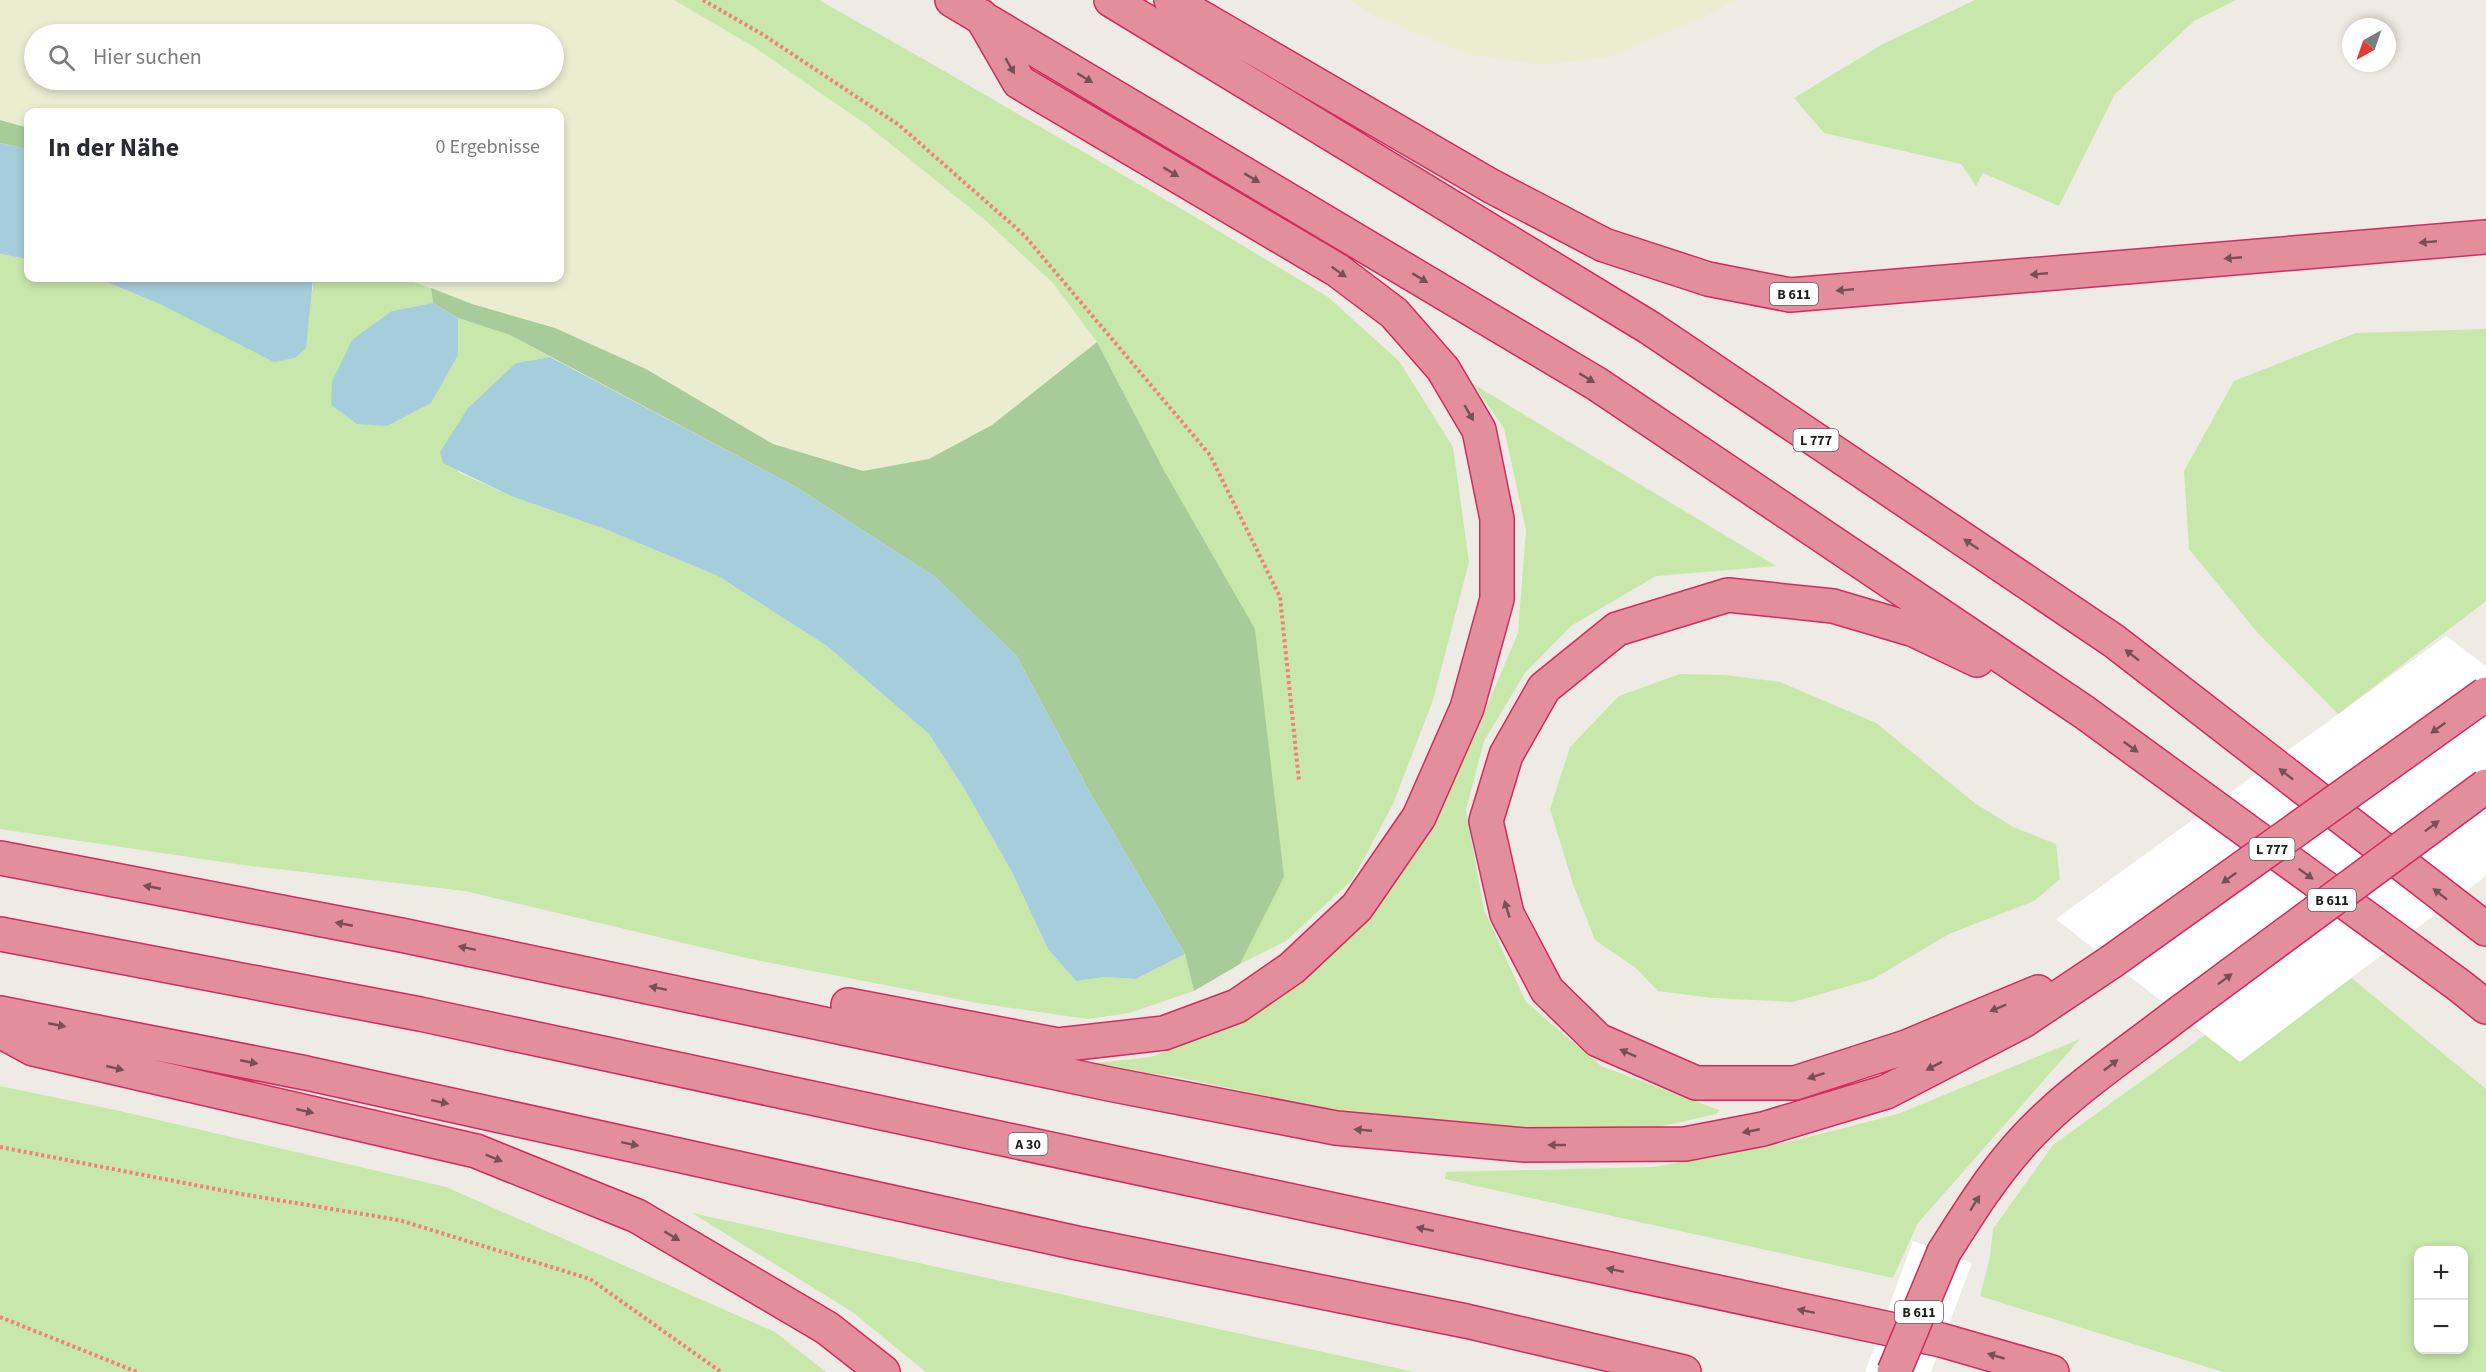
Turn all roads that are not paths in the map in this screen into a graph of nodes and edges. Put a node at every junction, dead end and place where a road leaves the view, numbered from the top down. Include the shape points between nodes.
1 (952, 0) edge
2 (1111, 0) edge
3 (1171, 0) edge
4 (981, 16) junction
5 (2486, 237) edge
6 (2486, 694) edge
7 (2084, 712) junction
8 (2486, 786) edge
9 (0, 858) edge
10 (2486, 929) edge
11 (0, 933) edge
12 (2111, 962) junction
13 (715, 1000) junction
14 (2486, 1007) edge
15 (0, 1013) edge
16 (0, 1031) edge
17 (883, 1372) edge
18 (1684, 1372) edge
19 (1894, 1372) edge
20 (2052, 1372) edge

1 - 4 highway, L 777
10 -> 2 highway, L 777 via 2114,641 1996,561 1650,328
5 -> 3 highway, B 611 via 1790,295 1708,279 1604,245 1491,186
4 -> 7 highway, L 777 via 1597,384
4 -> 13 highway via 1019,82 1337,270 1394,313 1443,369 1479,430 1497,519 1497,599 1467,708 1419,817 1357,908 1292,968 1237,1006 1164,1033 1058,1045 761,989
6 -> 12 highway, bridge
12 -> 7 highway via 1906,1047 1795,1083 1696,1083 1598,1040 1547,990 1507,914 1486,821 1506,755 1544,688 1617,629 1728,595 1833,606 1914,630
7 -> 14 highway, L 777
19 -> 8 highway, B 611, bridge via 1944,1252 1987,1185 2020,1145 2073,1095 2178,1014
13 -> 9 highway
20 -> 11 highway, A 30 via 1941,1340 443,1019
12 -> 13 highway via 2023,1021 1886,1092 1762,1129 1685,1144 1525,1145 1336,1128
15 -> 18 highway via 318,1076 1077,1243 1466,1321
16 -> 17 highway via 33,1049 476,1151 638,1216 827,1328

